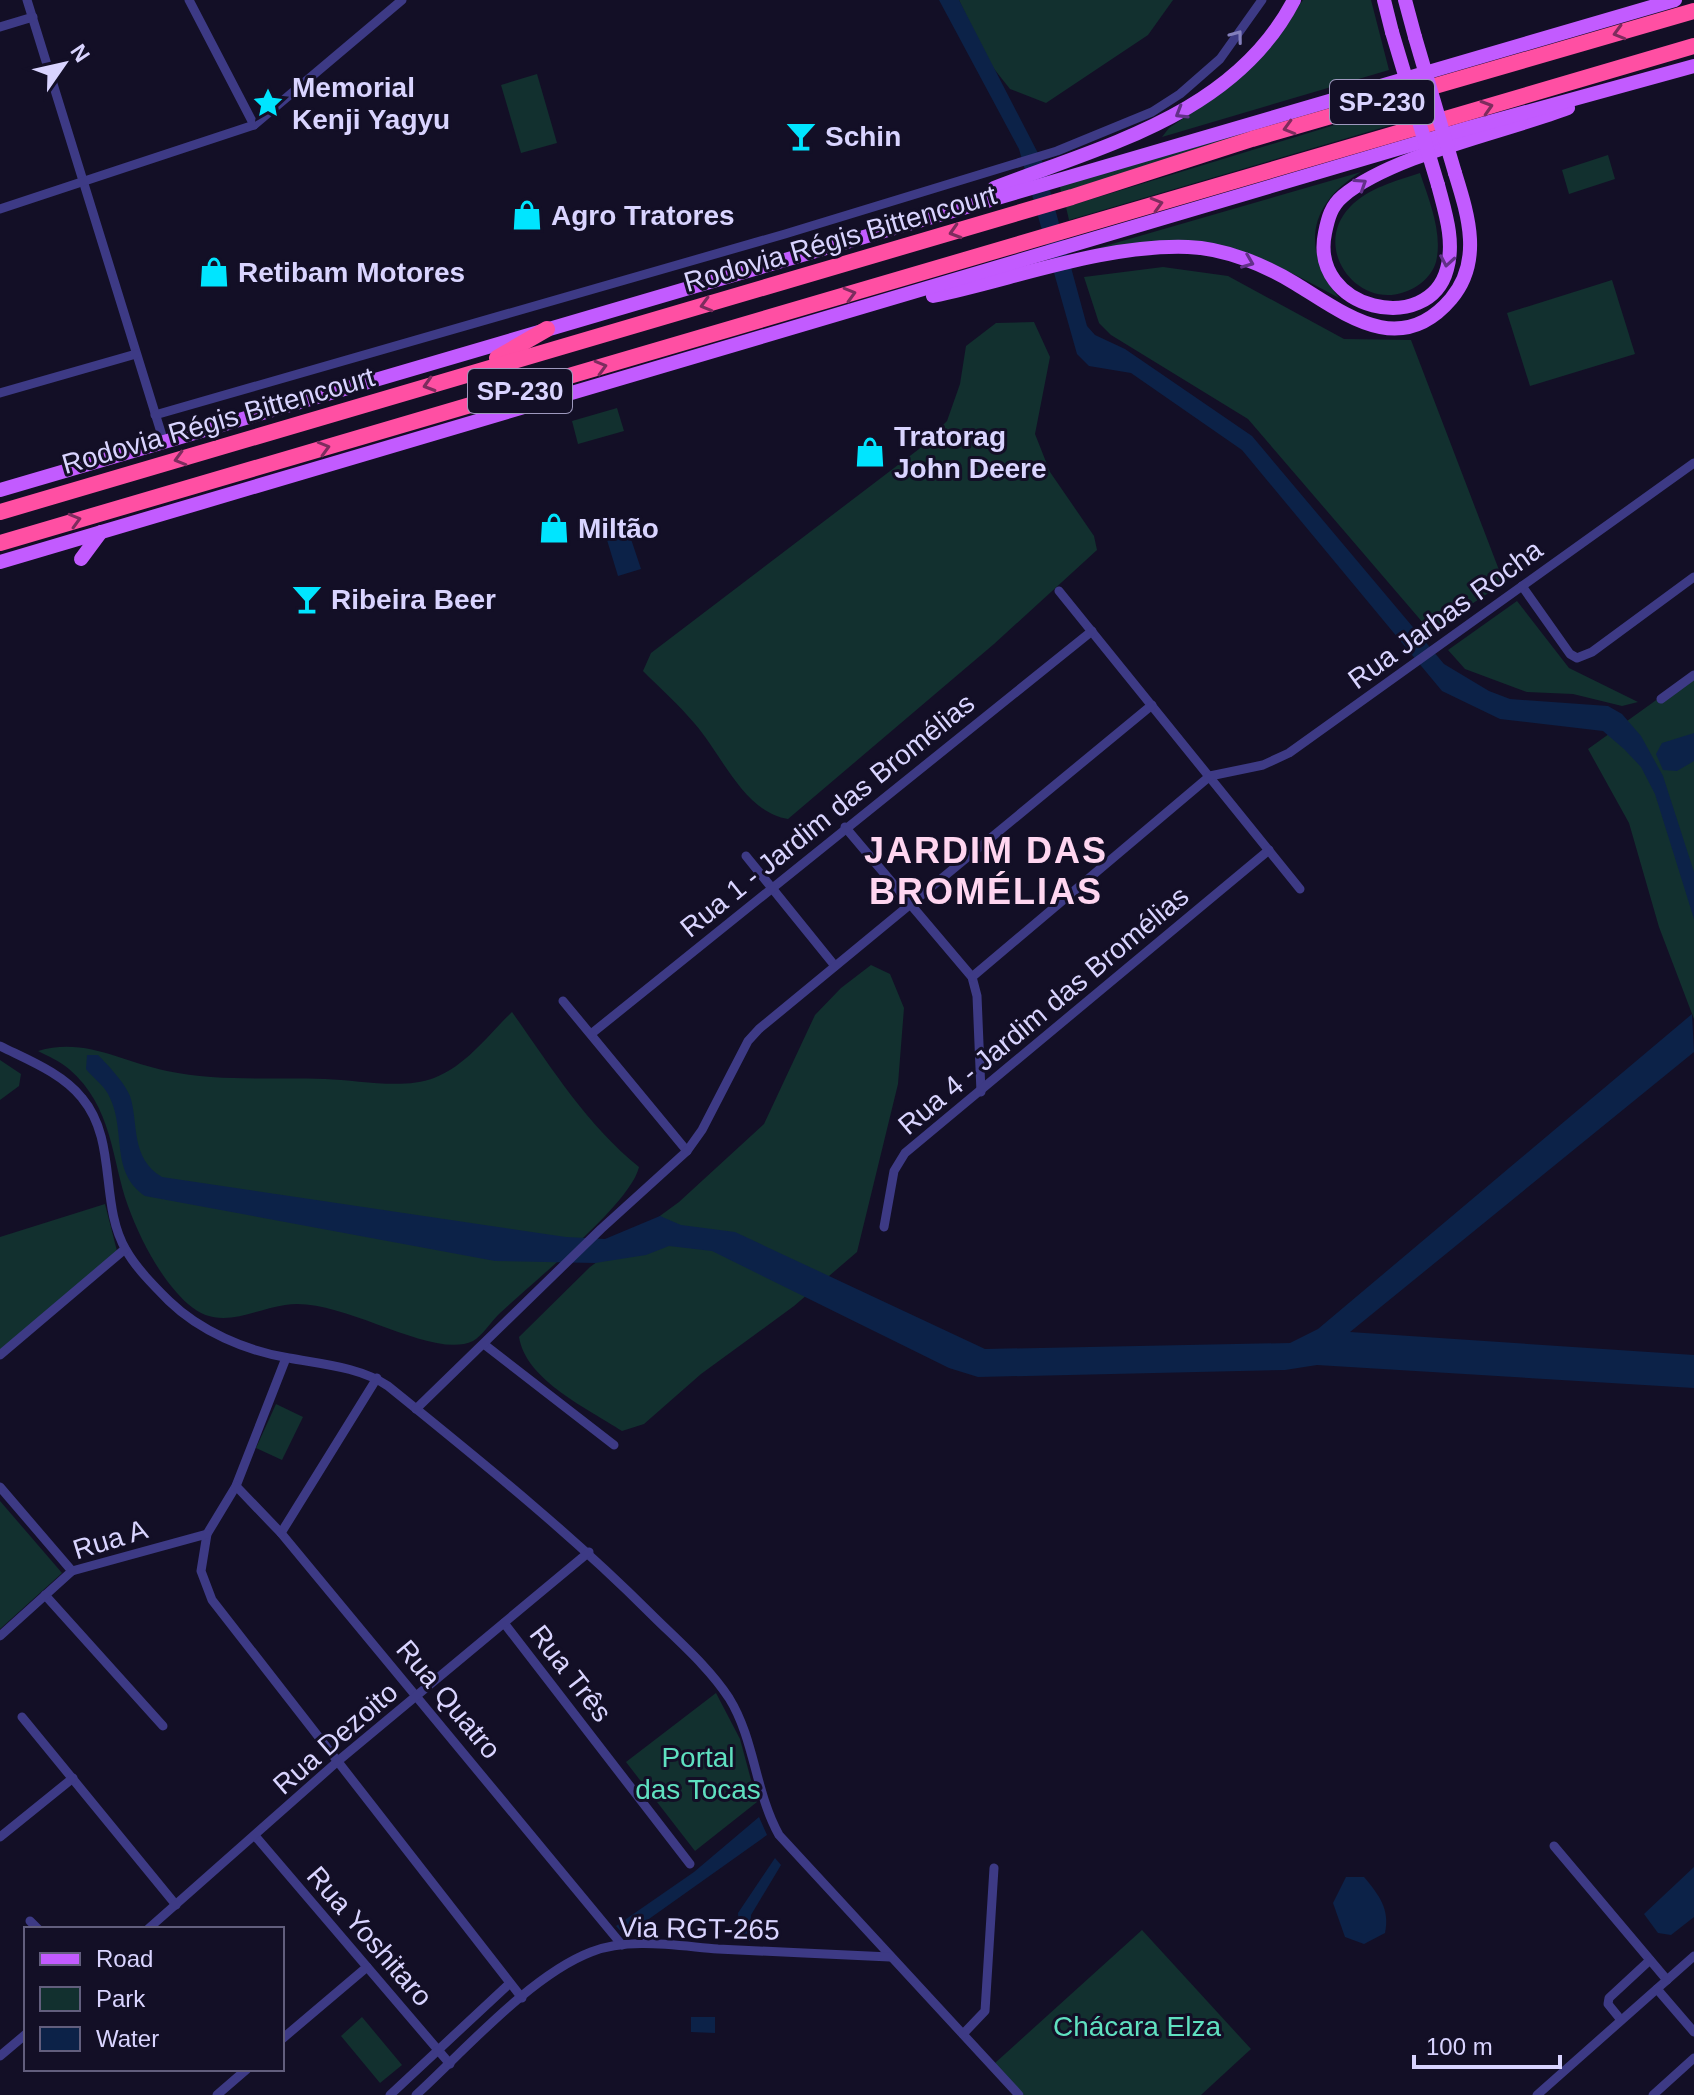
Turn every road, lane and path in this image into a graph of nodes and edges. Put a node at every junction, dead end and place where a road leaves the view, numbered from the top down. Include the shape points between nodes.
1 (27, 0) edge
2 (189, 0) edge
3 (402, 0) edge
4 (1262, 0) edge
5 (1294, 0) edge
6 (1384, 0) edge
7 (1405, 0) edge
8 (1675, 0) edge
9 (1694, 11) edge
10 (33, 17) junction
11 (0, 27) edge
12 (1694, 46) edge
13 (1694, 66) edge
14 (1612, 91) junction
15 (254, 125) junction
16 (1062, 162) junction
17 (1021, 176) junction
18 (83, 183) junction
19 (0, 209) edge
20 (1086, 233) junction
21 (1043, 246) junction
22 (827, 319) junction
23 (547, 329) junction
24 (136, 354) junction
25 (473, 372) junction
26 (0, 393) edge
27 (564, 394) junction
28 (461, 408) junction
29 (155, 415) junction
30 (164, 442) junction
31 (1694, 463) edge
32 (0, 490) edge
33 (0, 512) edge
34 (101, 532) junction
35 (0, 543) edge
36 (81, 559) dead end
37 (0, 562) edge
38 (1694, 577) edge
39 (1522, 586) junction
40 (1059, 591) dead end
41 (1092, 631) junction
42 (1694, 675) edge
43 (1661, 699) dead end
44 (1152, 705) junction
45 (1210, 776) junction
46 (845, 827) junction
47 (1269, 850) junction
48 (746, 856) dead end
49 (771, 886) junction
50 (1300, 889) dead end
51 (911, 904) junction
52 (835, 966) junction
53 (972, 977) junction
54 (563, 1001) dead end
55 (591, 1034) junction
56 (0, 1046) edge
57 (981, 1092) junction
58 (687, 1151) junction
59 (884, 1227) dead end
60 (125, 1249) junction
61 (485, 1345) junction
62 (0, 1355) edge
63 (286, 1358) junction
64 (377, 1378) junction
65 (416, 1409) junction
66 (614, 1445) dead end
67 (236, 1486) junction
68 (0, 1487) edge
69 (281, 1533) junction
70 (207, 1534) junction
71 (589, 1552) junction
72 (72, 1571) junction
73 (45, 1595) junction
74 (504, 1623) junction
75 (0, 1636) edge
76 (418, 1696) junction
77 (22, 1717) dead end
78 (163, 1726) dead end
79 (338, 1761) junction
80 (73, 1778) junction
81 (0, 1837) edge
82 (256, 1837) junction
83 (1554, 1846) dead end
84 (690, 1864) dead end
85 (994, 1868) dead end
86 (176, 1905) junction
87 (30, 1921) dead end
88 (36, 1927) edge
89 (150, 1927) edge
90 (622, 1945) junction
91 (1694, 1956) edge
92 (890, 1957) junction
93 (1650, 1960) junction
94 (367, 1967) junction
95 (1667, 1980) junction
96 (510, 1983) junction
97 (1657, 1989) junction
98 (522, 1998) junction
99 (1621, 2020) junction
100 (1694, 2032) edge
101 (963, 2034) junction
102 (24, 2036) edge
103 (284, 2037) edge
104 (438, 2049) junction
105 (0, 2056) edge
106 (1694, 2058) edge
107 (450, 2064) junction
108 (245, 2071) edge
109 (217, 2095) edge
110 (390, 2095) edge
111 (416, 2095) edge
112 (1019, 2095) edge
113 (1537, 2095) edge
114 (1653, 2095) edge

1 - 10 street
2 - 15 street
3 - 15 street
16 -> 4 street via 1180,94 1220,59
5 -> 16 main road via 1259,50 1206,97 1157,126
6 -> 14 main road, bridge via 1392,32 1438,185 1450,236 1447,270 1440,283 1413,303 1371,307 1351,299 1328,267 1323,240 1328,215 1339,199 1388,169
22 -> 7 main road, bridge via 1162,247 1216,250 1294,283 1356,322 1381,328 1428,319 1461,287 1472,244
8 - 16 main road
9 -> 25 highway, Rodovia Régis Bittencourt / SP-230
10 - 11 street
10 - 18 street
20 -> 12 highway, Rodovia Régis Bittencourt / SP-230
13 - 14 main road
14 - 20 main road
15 - 18 street
16 - 17 main road
17 - 23 main road via 849,239
17 - 29 street via 785,234
18 - 19 street
18 - 24 street
20 - 21 highway, Rodovia Régis Bittencourt / SP-230
21 - 22 main road
28 -> 21 highway, Rodovia Régis Bittencourt / SP-230
22 - 27 main road
23 - 25 highway
23 - 30 main road
24 - 26 street
24 - 29 street
25 -> 33 highway, Rodovia Régis Bittencourt / SP-230
27 - 28 highway
27 - 34 main road
35 -> 28 highway, Rodovia Régis Bittencourt / SP-230
29 - 30 street
30 - 32 main road
31 - 39 street, Rua Jarbas Rocha
34 - 36 main road
34 - 37 main road
38 - 39 street via 1577,658
39 - 45 street, Rua Jarbas Rocha via 1280,758
40 - 41 street
41 - 44 street
41 - 46 street, Rua 1 - Jardim das Bromélias
42 - 43 street
44 - 45 street
44 - 51 street
45 - 47 street
45 - 53 street
46 - 49 street, Rua 1 - Jardim das Bromélias
46 - 51 street
47 - 50 street
47 - 57 street, Rua 4 - Jardim das Bromélias
48 - 49 street
49 - 52 street
49 - 55 street, Rua 1 - Jardim das Bromélias
51 - 52 street
51 - 53 street
52 - 58 street via 748,1041
53 - 57 street
54 - 55 street
55 - 58 street
56 - 60 street via 59,1077 94,1115
57 - 59 street, Rua 4 - Jardim das Bromélias via 900,1159
58 - 61 street
60 - 62 street
60 - 63 street via 195,1324
61 - 65 street
61 - 66 street
63 - 64 street
63 - 67 street
64 - 65 street
64 - 69 street
65 - 71 street
67 - 69 street, Rua Quatro
67 - 70 street
68 - 72 street
69 - 76 street, Rua Quatro
70 - 72 street, Rua A
70 - 79 street via 202,1580 212,1600
71 - 74 street, Rua Dezoito
71 - 92 street via 718,1682 739,1716 764,1803 779,1835
72 - 73 street, Rua A
73 - 75 street, Rua A
73 - 78 street
74 - 76 street, Rua Dezoito
74 - 84 street, Rua Três
76 - 79 street, Rua Dezoito
76 - 90 street, Rua Quatro
77 - 80 street
79 - 82 street, Rua Dezoito
79 - 96 street
80 - 81 street
80 - 86 street
82 - 86 street, Rua Dezoito
82 - 94 street, Rua Yoshitaro
83 - 93 street
85 - 101 street via 985,2011
86 - 89 street, Rua Dezoito
87 - 88 street
90 - 92 street, Via RGT-265
90 - 98 street, Via RGT-265 via 581,1956
91 - 95 street
92 - 101 street
93 - 95 street
93 - 99 street via 1609,1998
94 - 103 street
94 - 104 street, Rua Yoshitaro
95 - 97 street
96 - 98 street
96 - 104 street
97 - 99 street
97 - 100 street
98 - 107 street, Via RGT-265
99 - 113 street
101 - 112 street
102 - 105 street
104 - 107 street, Rua Yoshitaro
104 - 110 street
106 - 114 street
107 - 111 street, Via RGT-265
108 - 109 street

